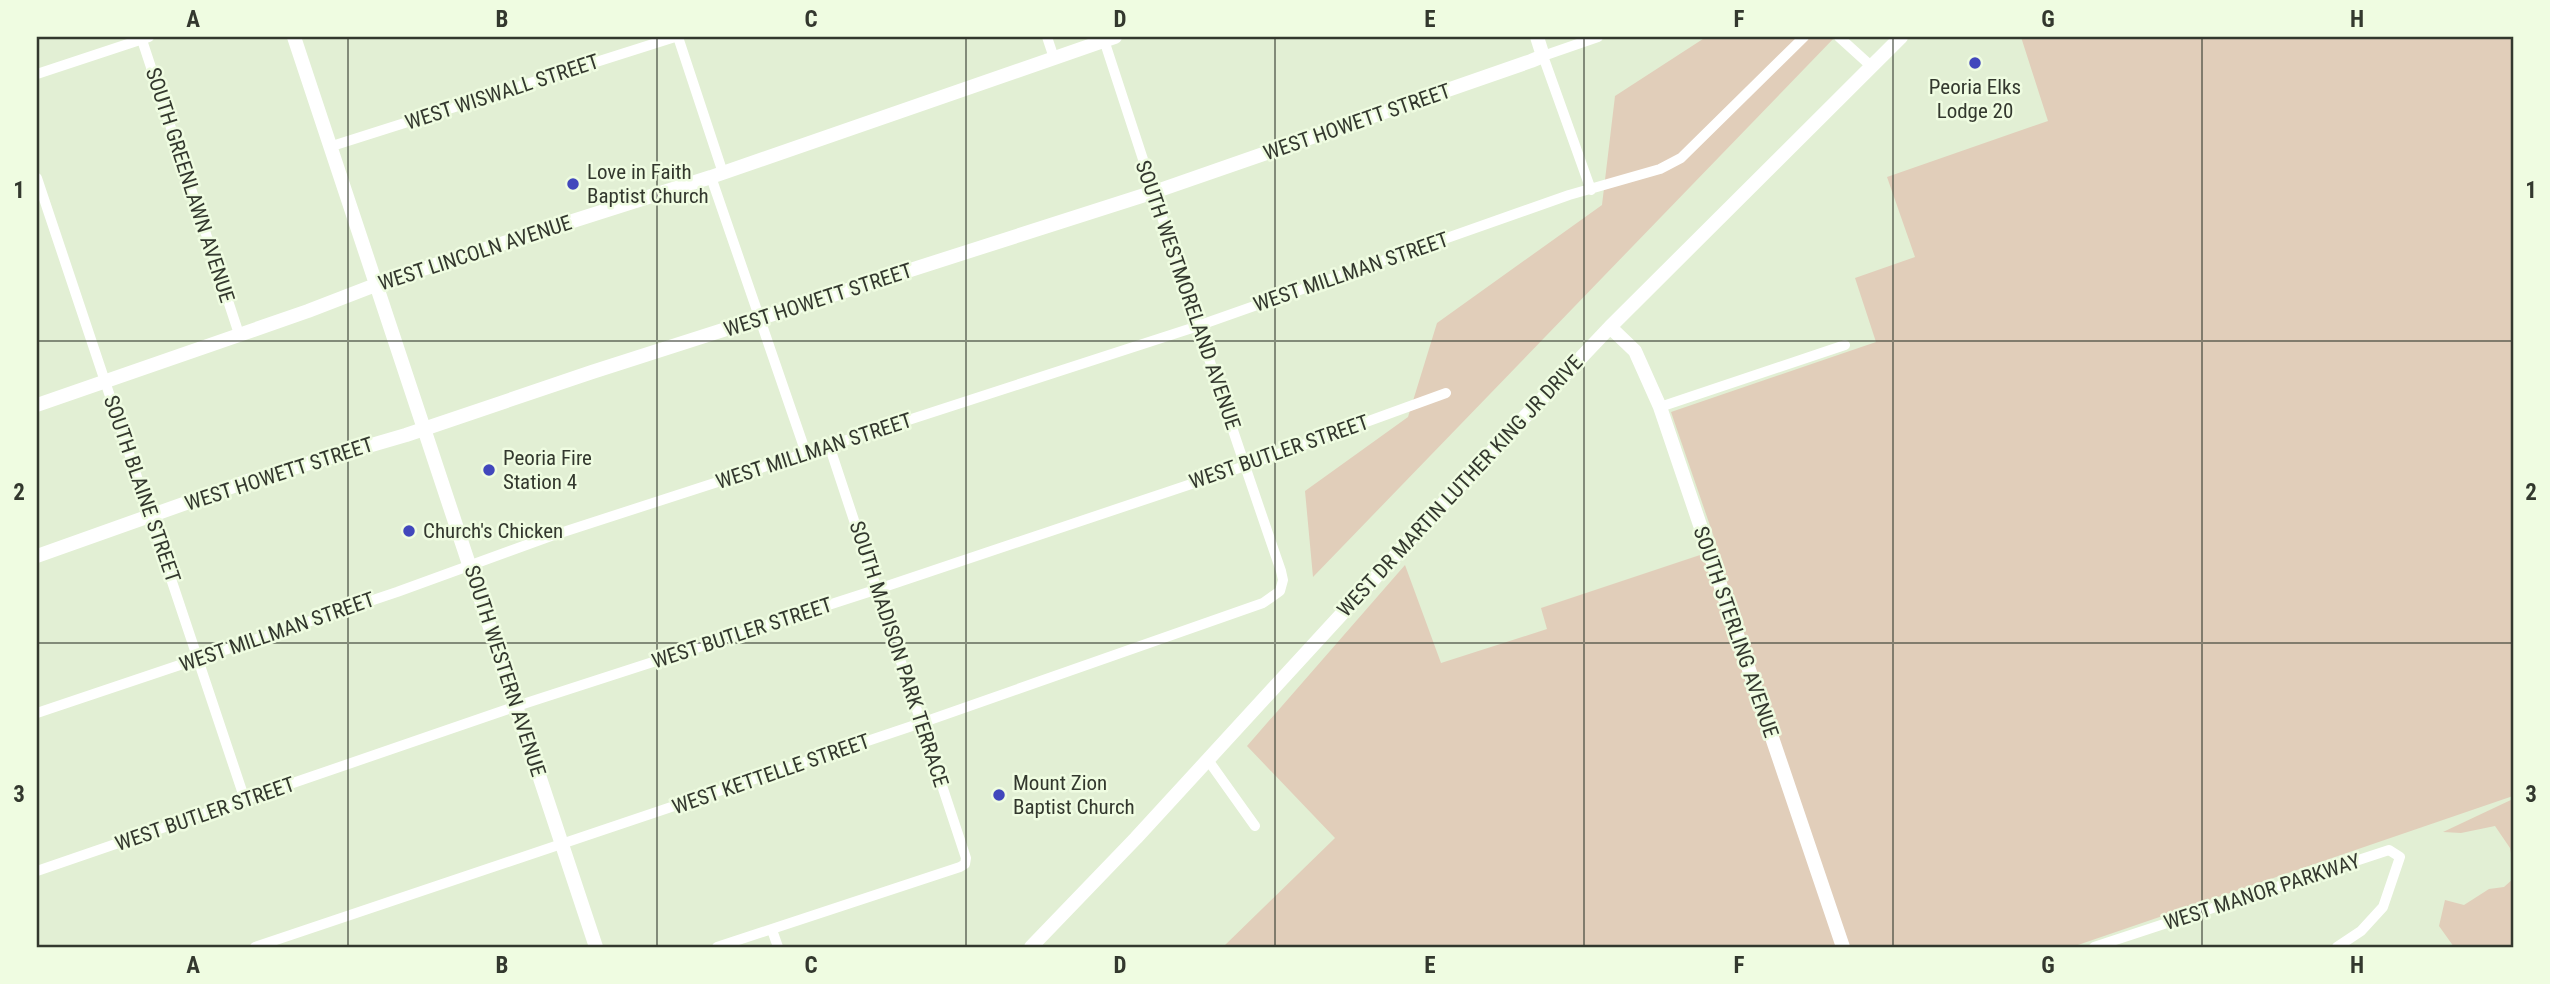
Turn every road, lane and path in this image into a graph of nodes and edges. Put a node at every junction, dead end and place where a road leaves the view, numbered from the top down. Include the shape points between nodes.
1 (294, 37) edge
2 (676, 37) edge
3 (1046, 37) edge
4 (1537, 37) edge
5 (1598, 37) edge
6 (1804, 37) edge
7 (1839, 37) edge
8 (1901, 37) edge
9 (144, 38) edge
10 (1109, 39) edge
11 (1543, 56) junction
12 (1054, 58) junction
13 (1871, 66) junction
14 (37, 74) edge
15 (329, 147) junction
16 (717, 175) junction
17 (37, 178) edge
18 (1591, 190) junction
19 (1153, 192) junction
20 (375, 284) junction
21 (760, 319) junction
22 (1199, 325) junction
23 (1610, 327) junction
24 (239, 334) junction
25 (1845, 345) dead end
26 (105, 381) junction
27 (1447, 393) dead end
28 (37, 405) edge
29 (1660, 407) junction
30 (425, 428) junction
31 (829, 446) junction
32 (806, 453) junction
33 (1245, 466) junction
34 (152, 516) junction
35 (37, 556) edge
36 (469, 564) junction
37 (878, 589) junction
38 (1281, 590) joint
39 (199, 659) junction
40 (517, 706) junction
41 (37, 713) edge
42 (921, 723) junction
43 (1208, 760) junction
44 (245, 800) junction
45 (1255, 826) dead end
46 (561, 845) junction
47 (37, 871) edge
48 (772, 930) junction
49 (279, 943) edge
50 (255, 947) edge
51 (596, 947) edge
52 (717, 947) edge
53 (778, 947) edge
54 (1031, 947) edge
55 (1843, 947) edge
56 (2094, 947) edge
57 (2337, 947) edge

1 - 15 main road, SOUTH WESTERN AVENUE
2 - 15 street, WEST WISWALL STREET
2 - 16 street
3 - 12 street
4 - 11 main road
5 - 11 street, WEST HOWETT STREET
6 - 18 street, WEST MILLMAN STREET via 1681,158
7 - 13 street
8 - 13 main road, WEST DR MARTIN LUTHER KING JR DRIVE
9 - 14 street
9 - 24 street, SOUTH GREENLAWN AVENUE
10 - 12 main road, WEST LINCOLN AVENUE
10 - 19 street, SOUTH WESTMORELAND AVENUE
11 - 18 street
11 - 19 main road, WEST HOWETT STREET
12 - 16 main road, WEST LINCOLN AVENUE
13 - 23 main road, WEST DR MARTIN LUTHER KING JR DRIVE
15 - 20 main road, SOUTH WESTERN AVENUE
16 - 20 main road, WEST LINCOLN AVENUE
16 - 21 street
17 - 26 street, SOUTH BLAINE STREET
18 - 22 street, WEST MILLMAN STREET
19 - 21 main road, WEST HOWETT STREET
19 - 22 street, SOUTH WESTMORELAND AVENUE
20 - 24 main road, WEST LINCOLN AVENUE
20 - 30 main road, SOUTH WESTERN AVENUE
21 - 30 main road, WEST HOWETT STREET
21 - 32 street
22 - 31 street, WEST MILLMAN STREET
22 - 33 street, SOUTH WESTMORELAND AVENUE
23 - 29 main road, SOUTH STERLING AVENUE via 1635,351
23 - 43 main road, WEST DR MARTIN LUTHER KING JR DRIVE
24 - 26 main road, WEST LINCOLN AVENUE
25 - 29 street
26 - 28 main road, WEST LINCOLN AVENUE
26 - 34 street, SOUTH BLAINE STREET
27 - 33 street, WEST BUTLER STREET
29 - 55 main road, SOUTH STERLING AVENUE
30 - 34 main road, WEST HOWETT STREET via 248,481
30 - 36 main road, SOUTH WESTERN AVENUE
31 - 32 street, WEST MILLMAN STREET
31 - 37 street, SOUTH MADISON PARK TERRACE
32 - 36 street, WEST MILLMAN STREET
33 - 37 street, WEST BUTLER STREET
33 - 38 street, SOUTH WESTMORELAND AVENUE via 1281,571
34 - 35 main road, WEST HOWETT STREET
34 - 39 street, SOUTH BLAINE STREET
36 - 39 street, WEST MILLMAN STREET
36 - 40 main road, SOUTH WESTERN AVENUE
37 - 40 street, WEST BUTLER STREET
37 - 42 street, SOUTH MADISON PARK TERRACE
38 - 42 street, WEST KETTELLE STREET via 1263,603
39 - 41 street, WEST MILLMAN STREET
39 - 44 street, SOUTH BLAINE STREET
40 - 44 street, WEST BUTLER STREET
40 - 46 main road, SOUTH WESTERN AVENUE
42 - 46 street, WEST KETTELLE STREET
42 - 48 street, SOUTH MADISON PARK TERRACE via 965,864
43 - 45 street
43 - 54 main road, WEST DR MARTIN LUTHER KING JR DRIVE
44 - 47 street, WEST BUTLER STREET
46 - 49 street, WEST KETTELLE STREET
46 - 51 main road, SOUTH WESTERN AVENUE
48 - 52 street
48 - 53 street
49 - 50 street, WEST KETTELLE STREET
56 - 57 street, WEST MANOR PARKWAY via 2389,850 2400,857 2383,907 2361,931

